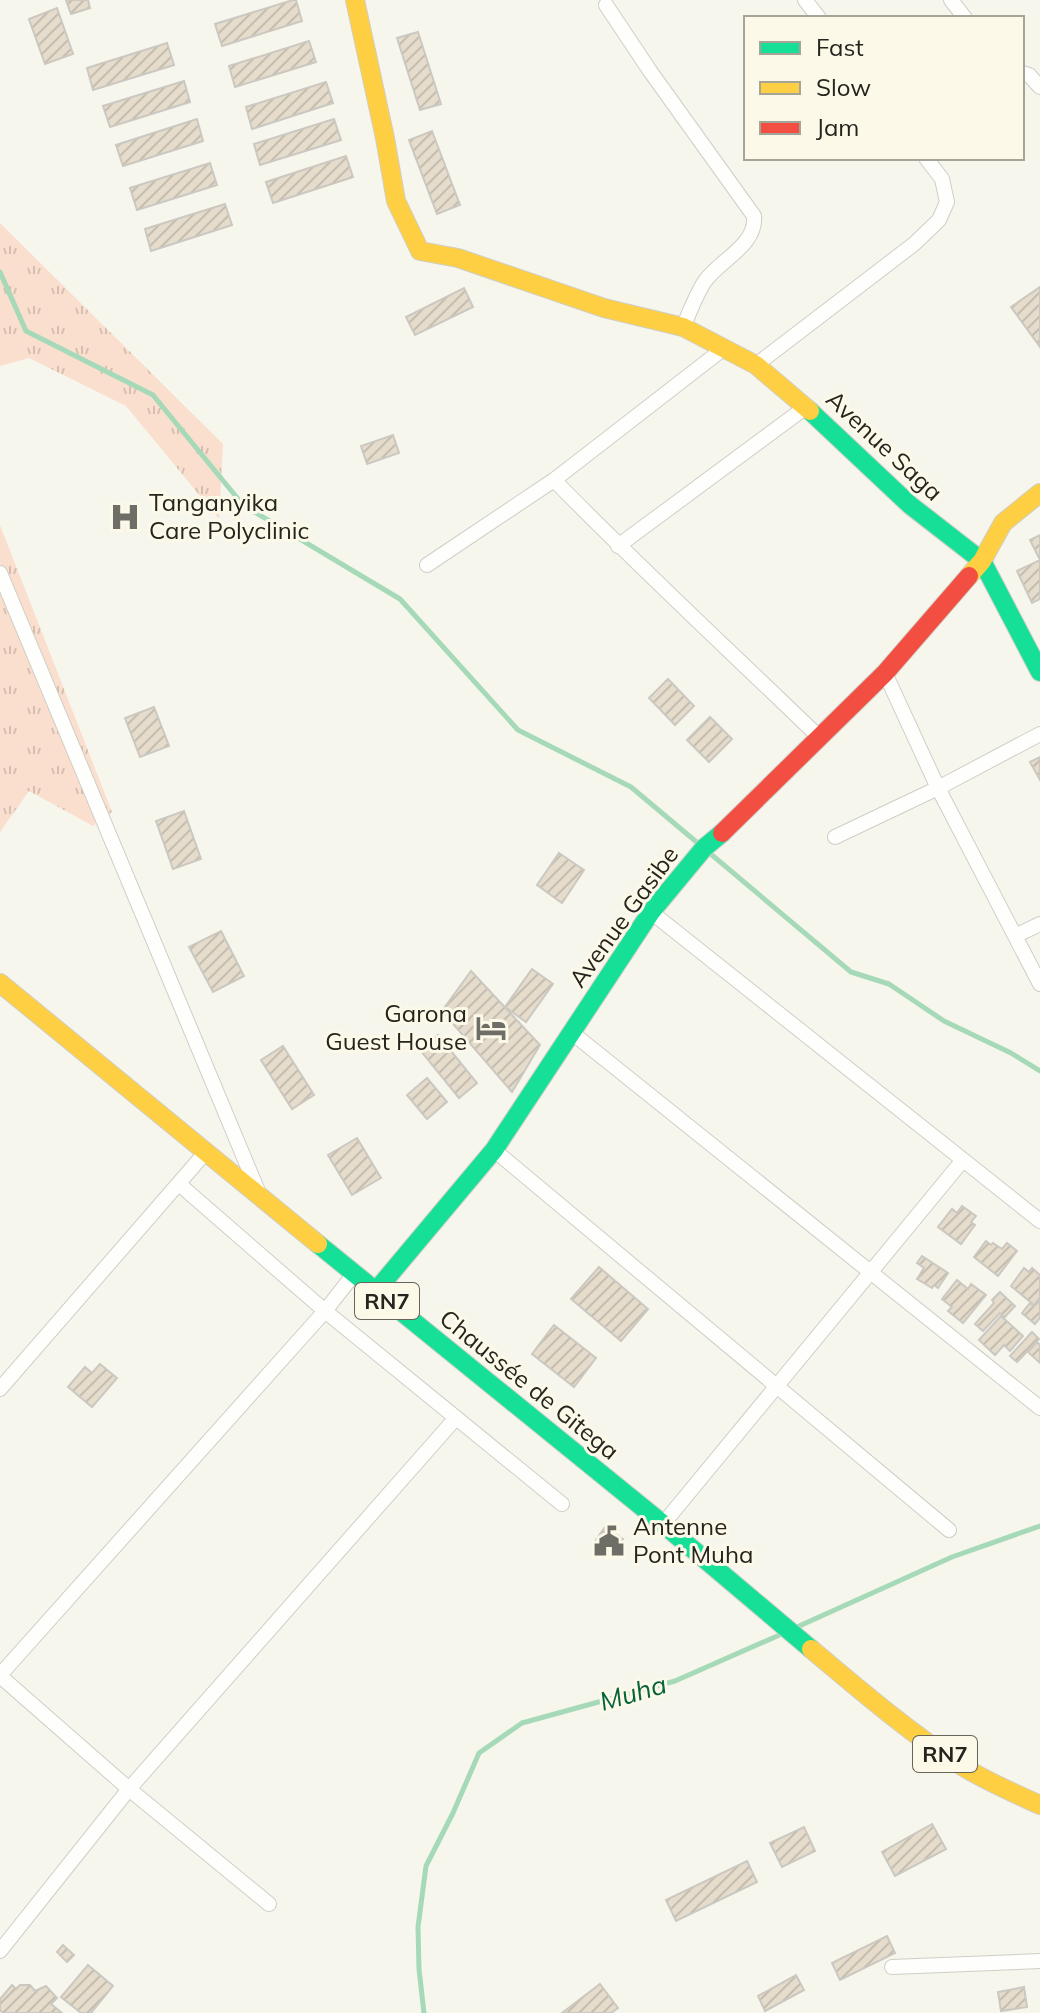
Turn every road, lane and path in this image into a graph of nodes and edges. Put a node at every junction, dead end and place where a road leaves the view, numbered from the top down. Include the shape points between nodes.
1 (355, 0) edge
2 (805, 0) edge
3 (951, 0) edge
4 (606, 5) dead end
5 (817, 16) edge
6 (963, 16) edge
7 (1030, 72) edge
8 (1040, 87) edge
9 (928, 160) edge
10 (683, 327) junction
11 (723, 349) junction
12 (756, 365) junction
13 (806, 407) junction
14 (554, 480) junction
15 (1040, 493) edge
16 (618, 546) junction
17 (982, 561) junction
18 (427, 565) dead end
19 (0, 573) edge
20 (1040, 672) edge
21 (885, 673) junction
22 (1040, 734) edge
23 (820, 738) junction
24 (938, 788) junction
25 (835, 837) dead end
26 (651, 912) junction
27 (1040, 924) edge
28 (1015, 936) junction
29 (0, 983) edge
30 (1040, 984) edge
31 (571, 1032) junction
32 (494, 1150) junction
33 (205, 1153) junction
34 (963, 1160) junction
35 (179, 1184) junction
36 (260, 1196) junction
37 (1040, 1221) edge
38 (871, 1272) junction
39 (354, 1274) junction
40 (375, 1292) junction
41 (325, 1311) junction
42 (776, 1386) junction
43 (0, 1389) edge
44 (1040, 1408) edge
45 (455, 1419) junction
46 (562, 1504) dead end
47 (663, 1524) junction
48 (949, 1530) dead end
49 (0, 1675) edge
50 (129, 1789) junction
51 (1040, 1805) edge
52 (269, 1904) dead end
53 (0, 1951) edge
54 (1040, 1961) edge
55 (892, 1967) dead end

1 - 10 street, Avenue Saga via 396,201 420,251
2 - 5 street
3 - 6 street
4 - 10 street via 754,216 753,232 704,282
7 - 8 street
9 - 12 street via 942,179 947,202 939,220
10 - 11 street, Avenue Saga
11 - 12 street, Avenue Saga
11 - 14 street
12 - 13 street, Avenue Saga
13 - 16 street
13 - 17 street, Avenue Saga via 910,505
14 - 16 street
14 - 18 street
15 - 17 street, Avenue Gasibe via 1003,523
16 - 23 street
17 - 20 street
17 - 21 street, Avenue Gasibe
19 - 36 street
21 - 23 street, Avenue Gasibe
21 - 24 street
22 - 24 street
23 - 26 street, Avenue Gasibe via 704,848
24 - 25 street
24 - 28 street
26 - 31 street, Avenue Gasibe
26 - 34 street
27 - 28 street
28 - 30 street
29 - 33 street, Chaussée de Gitega / RN7
31 - 32 street, Avenue Gasibe
31 - 38 street
32 - 40 street, Avenue Gasibe
32 - 42 street
33 - 35 street
33 - 36 street, Chaussée de Gitega / RN7
34 - 37 street
34 - 38 street
35 - 41 street
35 - 43 street
36 - 39 street, Chaussée de Gitega / RN7
38 - 42 street
38 - 44 street
39 - 40 street, Chaussée de Gitega / RN7
39 - 41 street
40 - 47 street, Chaussée de Gitega / RN7
41 - 45 street
41 - 49 street
42 - 47 street
42 - 48 street
45 - 46 street
45 - 50 street
47 - 51 street, Chaussée de Gitega / RN7 via 888,1714 959,1764
49 - 50 street
50 - 52 street
50 - 53 street
54 - 55 street

